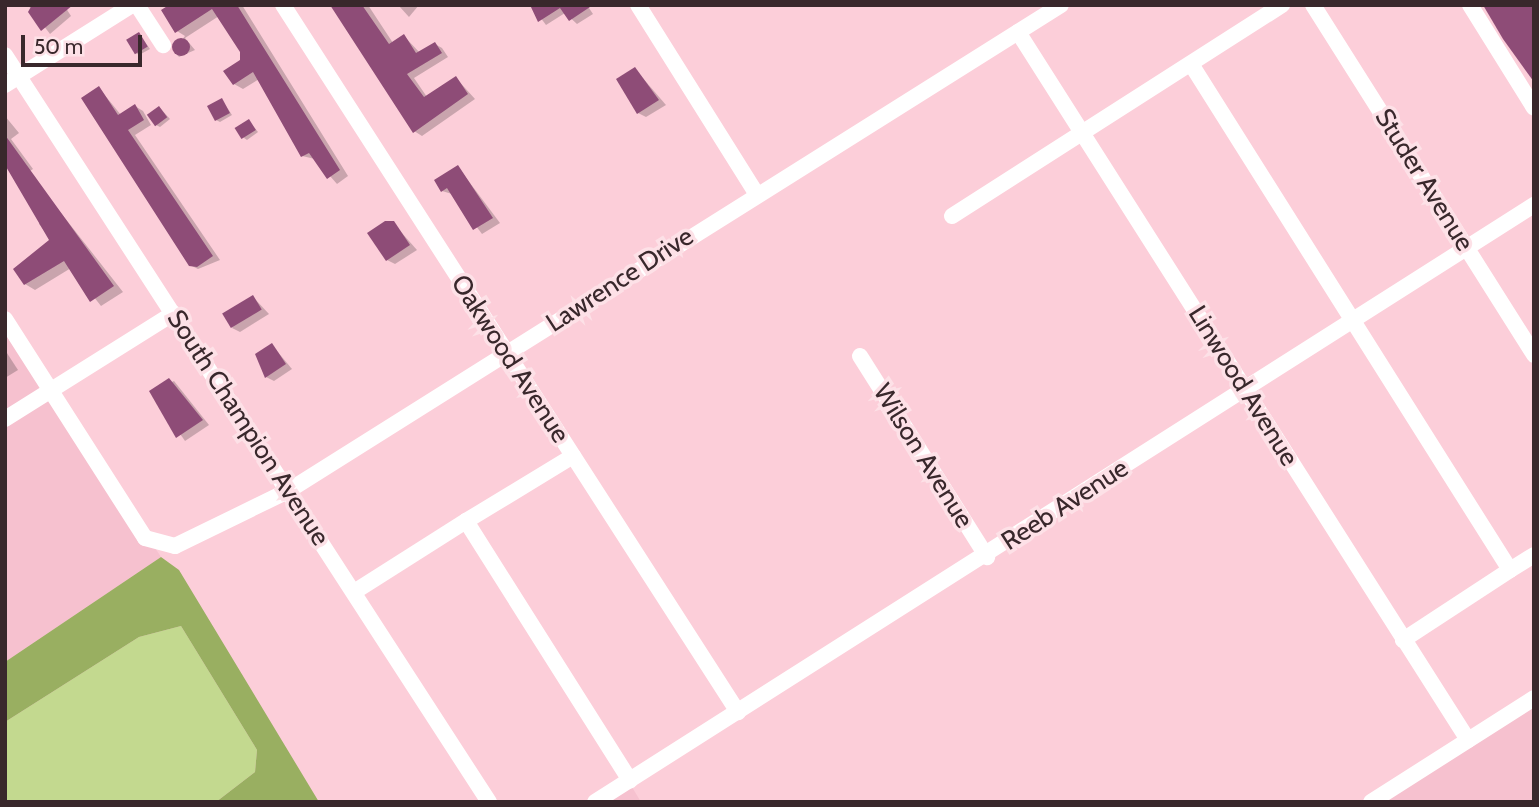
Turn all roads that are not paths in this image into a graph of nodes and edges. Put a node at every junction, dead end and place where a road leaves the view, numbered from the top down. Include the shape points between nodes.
1 (134, 5) edge
2 (283, 5) edge
3 (638, 5) edge
4 (1061, 5) edge
5 (1282, 5) edge
6 (1313, 5) edge
7 (1470, 5) edge
8 (1018, 32) junction
9 (163, 45) dead end
10 (5, 55) edge
11 (1191, 64) junction
12 (12, 81) edge
13 (1534, 108) edge
14 (1082, 133) junction
15 (756, 193) junction
16 (1534, 205) edge
17 (952, 216) dead end
18 (1467, 248) junction
19 (174, 313) junction
20 (5, 319) edge
21 (1352, 321) junction
22 (507, 352) junction
23 (1534, 355) edge
24 (860, 356) dead end
25 (1245, 389) junction
26 (51, 390) junction
27 (5, 419) edge
28 (573, 456) junction
29 (288, 491) junction
30 (466, 521) junction
31 (1534, 555) edge
32 (987, 557) junction
33 (1510, 570) junction
34 (354, 592) junction
35 (1403, 640) junction
36 (1534, 698) edge
37 (738, 712) junction
38 (1468, 740) junction
39 (630, 780) junction
40 (489, 802) edge
41 (595, 802) edge
42 (1371, 802) edge

1 - 9 street
1 - 12 street
2 - 22 street, Oakwood Avenue
3 - 15 street
4 - 8 street, Lawrence Drive
5 - 11 street
6 - 18 street, Studer Avenue
7 - 13 street
8 - 14 street, Linwood Avenue
8 - 15 street, Lawrence Drive
10 - 12 street, South Champion Avenue
11 - 14 street
11 - 21 street
12 - 19 street, South Champion Avenue
14 - 17 street
14 - 25 street, Linwood Avenue
15 - 22 street, Lawrence Drive
16 - 18 street, Reeb Avenue
18 - 21 street, Reeb Avenue
18 - 23 street, Studer Avenue
19 - 26 street
19 - 29 street, South Champion Avenue
20 - 26 street
21 - 25 street, Reeb Avenue
21 - 33 street
22 - 28 street, Oakwood Avenue
22 - 29 street, Lawrence Drive
24 - 32 street, Wilson Avenue
25 - 32 street, Reeb Avenue
25 - 35 street, Linwood Avenue
26 - 27 street
26 - 29 street, Lawrence Drive via 145,538 175,546
28 - 30 street
28 - 37 street, Oakwood Avenue
29 - 34 street, South Champion Avenue
30 - 34 street
30 - 39 street
31 - 33 street
32 - 37 street, Reeb Avenue
33 - 35 street
34 - 40 street, South Champion Avenue
35 - 38 street, Linwood Avenue
36 - 38 street
37 - 39 street, Reeb Avenue
38 - 42 street
39 - 41 street, Reeb Avenue

